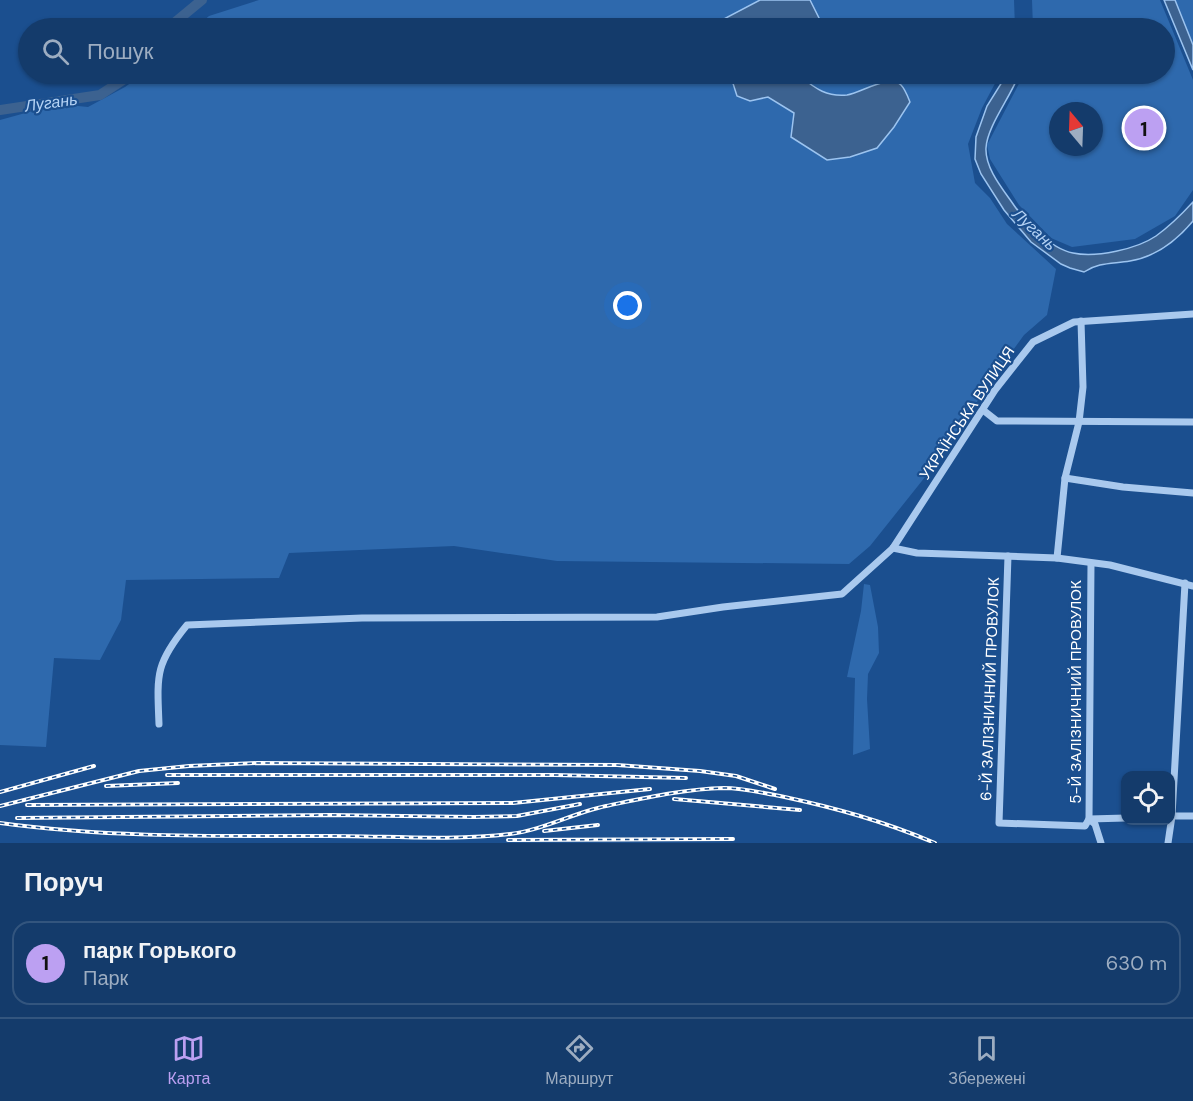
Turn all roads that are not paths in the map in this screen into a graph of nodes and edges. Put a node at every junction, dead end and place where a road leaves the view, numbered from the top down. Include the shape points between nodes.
1 (1193, 314) edge
2 (1081, 321) junction
3 (983, 410) junction
4 (1079, 422) junction
5 (1193, 423) edge
6 (1065, 478) junction
7 (1193, 494) edge
8 (893, 548) junction
9 (1008, 556) junction
10 (1057, 558) junction
11 (1091, 564) junction
12 (1185, 583) junction
13 (1193, 586) edge
14 (159, 724) dead end
15 (1174, 771) edge
16 (1175, 816) edge
17 (1193, 816) edge
18 (1121, 818) edge
19 (1089, 819) junction
20 (1170, 825) edge
21 (1101, 843) edge
22 (1168, 843) edge

1 - 2 street, УКРАЇНСЬКА ВУЛИЦЯ
2 - 3 street, УКРАЇНСЬКА ВУЛИЦЯ via 1033,342
2 - 4 street via 1083,387
3 - 4 street via 997,421
3 - 8 street, УКРАЇНСЬКА ВУЛИЦЯ
4 - 5 street
4 - 6 street
6 - 7 street
6 - 10 street
8 - 9 street via 917,554
8 - 14 street, УКРАЇНСЬКА ВУЛИЦЯ via 842,594 657,617 362,618 187,625 159,669
9 - 10 street
9 - 19 street, 6-Й ЗАЛІЗНИЧНИЙ ПРОВУЛОК via 999,823 1085,826
10 - 11 street
11 - 12 street
11 - 19 street, 5-Й ЗАЛІЗНИЧНИЙ ПРОВУЛОК
12 - 13 street
12 - 15 street
16 - 17 street
18 - 19 street
19 - 21 street via 1095,824
20 - 22 street

